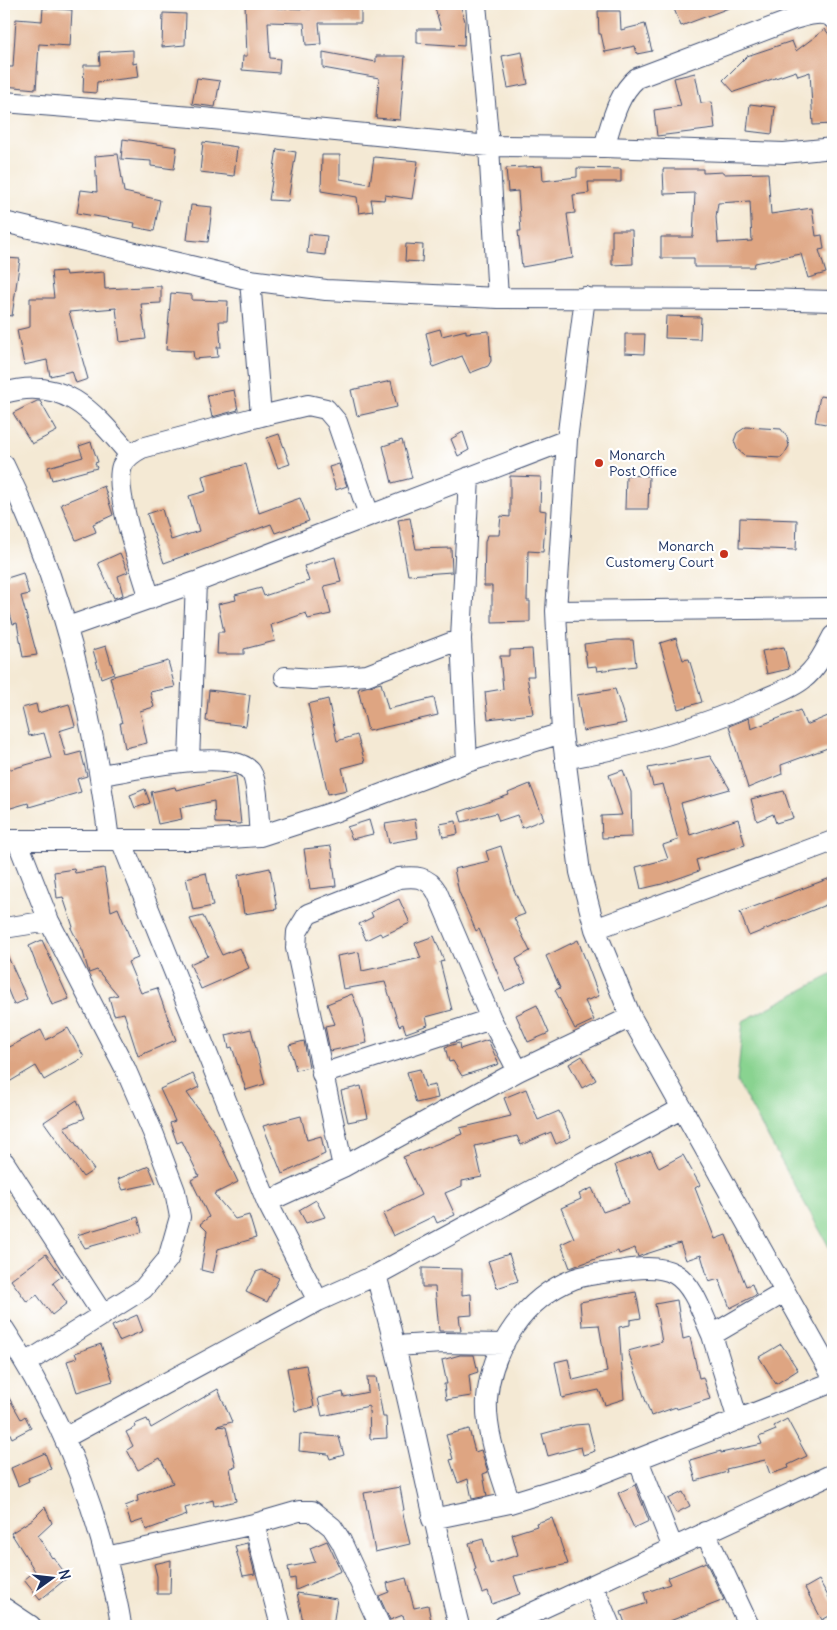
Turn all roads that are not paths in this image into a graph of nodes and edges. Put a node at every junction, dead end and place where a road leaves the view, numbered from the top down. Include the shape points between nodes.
1 (476, 4) edge
2 (833, 18) edge
3 (4, 102) edge
4 (489, 146) junction
5 (604, 146) junction
6 (833, 148) edge
7 (4, 222) edge
8 (250, 280) junction
9 (585, 297) junction
10 (498, 298) junction
11 (833, 301) edge
12 (4, 393) edge
13 (261, 416) junction
14 (567, 440) junction
15 (130, 455) junction
16 (4, 465) edge
17 (469, 477) junction
18 (369, 515) junction
19 (196, 582) junction
20 (150, 599) junction
21 (833, 608) edge
22 (556, 611) junction
23 (68, 627) junction
24 (833, 636) edge
25 (461, 639) junction
26 (285, 678) dead end
27 (562, 733) junction
28 (565, 759) junction
29 (189, 760) junction
30 (467, 762) junction
31 (101, 775) junction
32 (260, 836) junction
33 (11, 840) edge
34 (115, 840) junction
35 (833, 841) edge
36 (49, 921) junction
37 (4, 928) edge
38 (595, 930) junction
39 (632, 1016) junction
40 (491, 1019) junction
41 (518, 1071) junction
42 (322, 1074) junction
43 (682, 1109) junction
44 (4, 1162) edge
45 (343, 1167) junction
46 (267, 1202) junction
47 (376, 1275) junction
48 (785, 1292) junction
49 (318, 1301) junction
50 (103, 1315) junction
51 (4, 1329) edge
52 (712, 1335) junction
53 (504, 1344) junction
54 (396, 1346) junction
55 (26, 1363) junction
56 (832, 1372) edge
57 (738, 1420) junction
58 (66, 1437) junction
59 (638, 1460) junction
60 (833, 1474) edge
61 (510, 1502) junction
62 (432, 1519) junction
63 (254, 1524) junction
64 (705, 1532) junction
65 (674, 1548) junction
66 (106, 1557) junction
67 (592, 1586) junction
68 (4, 1608) edge
69 (31, 1626) edge
70 (121, 1626) edge
71 (281, 1626) edge
72 (380, 1626) edge
73 (459, 1626) edge
74 (504, 1626) edge
75 (610, 1626) edge
76 (749, 1626) edge

1 - 4 street
2 - 5 street via 829,14 794,18 637,78 620,97
3 - 4 street
4 - 5 street
4 - 10 street
5 - 6 street via 784,153
7 - 8 street
8 - 10 street via 326,290
8 - 13 street
9 - 10 street
9 - 11 street
9 - 14 street
12 - 15 street via 49,390 65,394 79,402
13 - 15 street via 142,448
13 - 18 street via 308,406 330,412 337,422
14 - 17 street
14 - 22 street
15 - 20 street via 122,466 120,491
16 - 23 street via 32,522
17 - 18 street
17 - 25 street
18 - 19 street
19 - 20 street
19 - 29 street
20 - 23 street
21 - 22 street
22 - 27 street
23 - 31 street
24 - 28 street via 822,658 803,680 782,691 689,726
25 - 26 street via 367,674
25 - 30 street
27 - 28 street
27 - 30 street
28 - 38 street via 580,872
29 - 31 street
29 - 32 street via 234,761 250,771 254,780
30 - 32 street
31 - 34 street
32 - 34 street
33 - 34 street
33 - 36 street
34 - 46 street
35 - 38 street
36 - 37 street
36 - 50 street via 125,1068 166,1163 180,1217 168,1259 158,1272 144,1289
38 - 39 street
39 - 41 street
39 - 43 street
40 - 41 street
40 - 42 street
40 - 42 street via 433,886 415,876 393,880 308,914 297,932 296,955
41 - 45 street
42 - 45 street
43 - 47 street
43 - 48 street
44 - 50 street
45 - 46 street
46 - 49 street
47 - 49 street
47 - 54 street
48 - 52 street
48 - 56 street
49 - 58 street
50 - 55 street
51 - 55 street
52 - 53 street via 685,1283 674,1273 660,1269 628,1270 575,1279 547,1292 527,1310
52 - 57 street
53 - 54 street
53 - 61 street via 490,1384 487,1413
54 - 62 street
55 - 58 street
56 - 57 street
57 - 59 street
58 - 66 street via 88,1491
59 - 61 street
59 - 65 street
60 - 64 street
61 - 62 street
62 - 73 street
63 - 66 street
63 - 71 street
63 - 72 street via 306,1510 323,1518 341,1541
64 - 65 street
64 - 76 street
65 - 67 street
66 - 70 street
67 - 74 street
67 - 75 street
68 - 69 street

